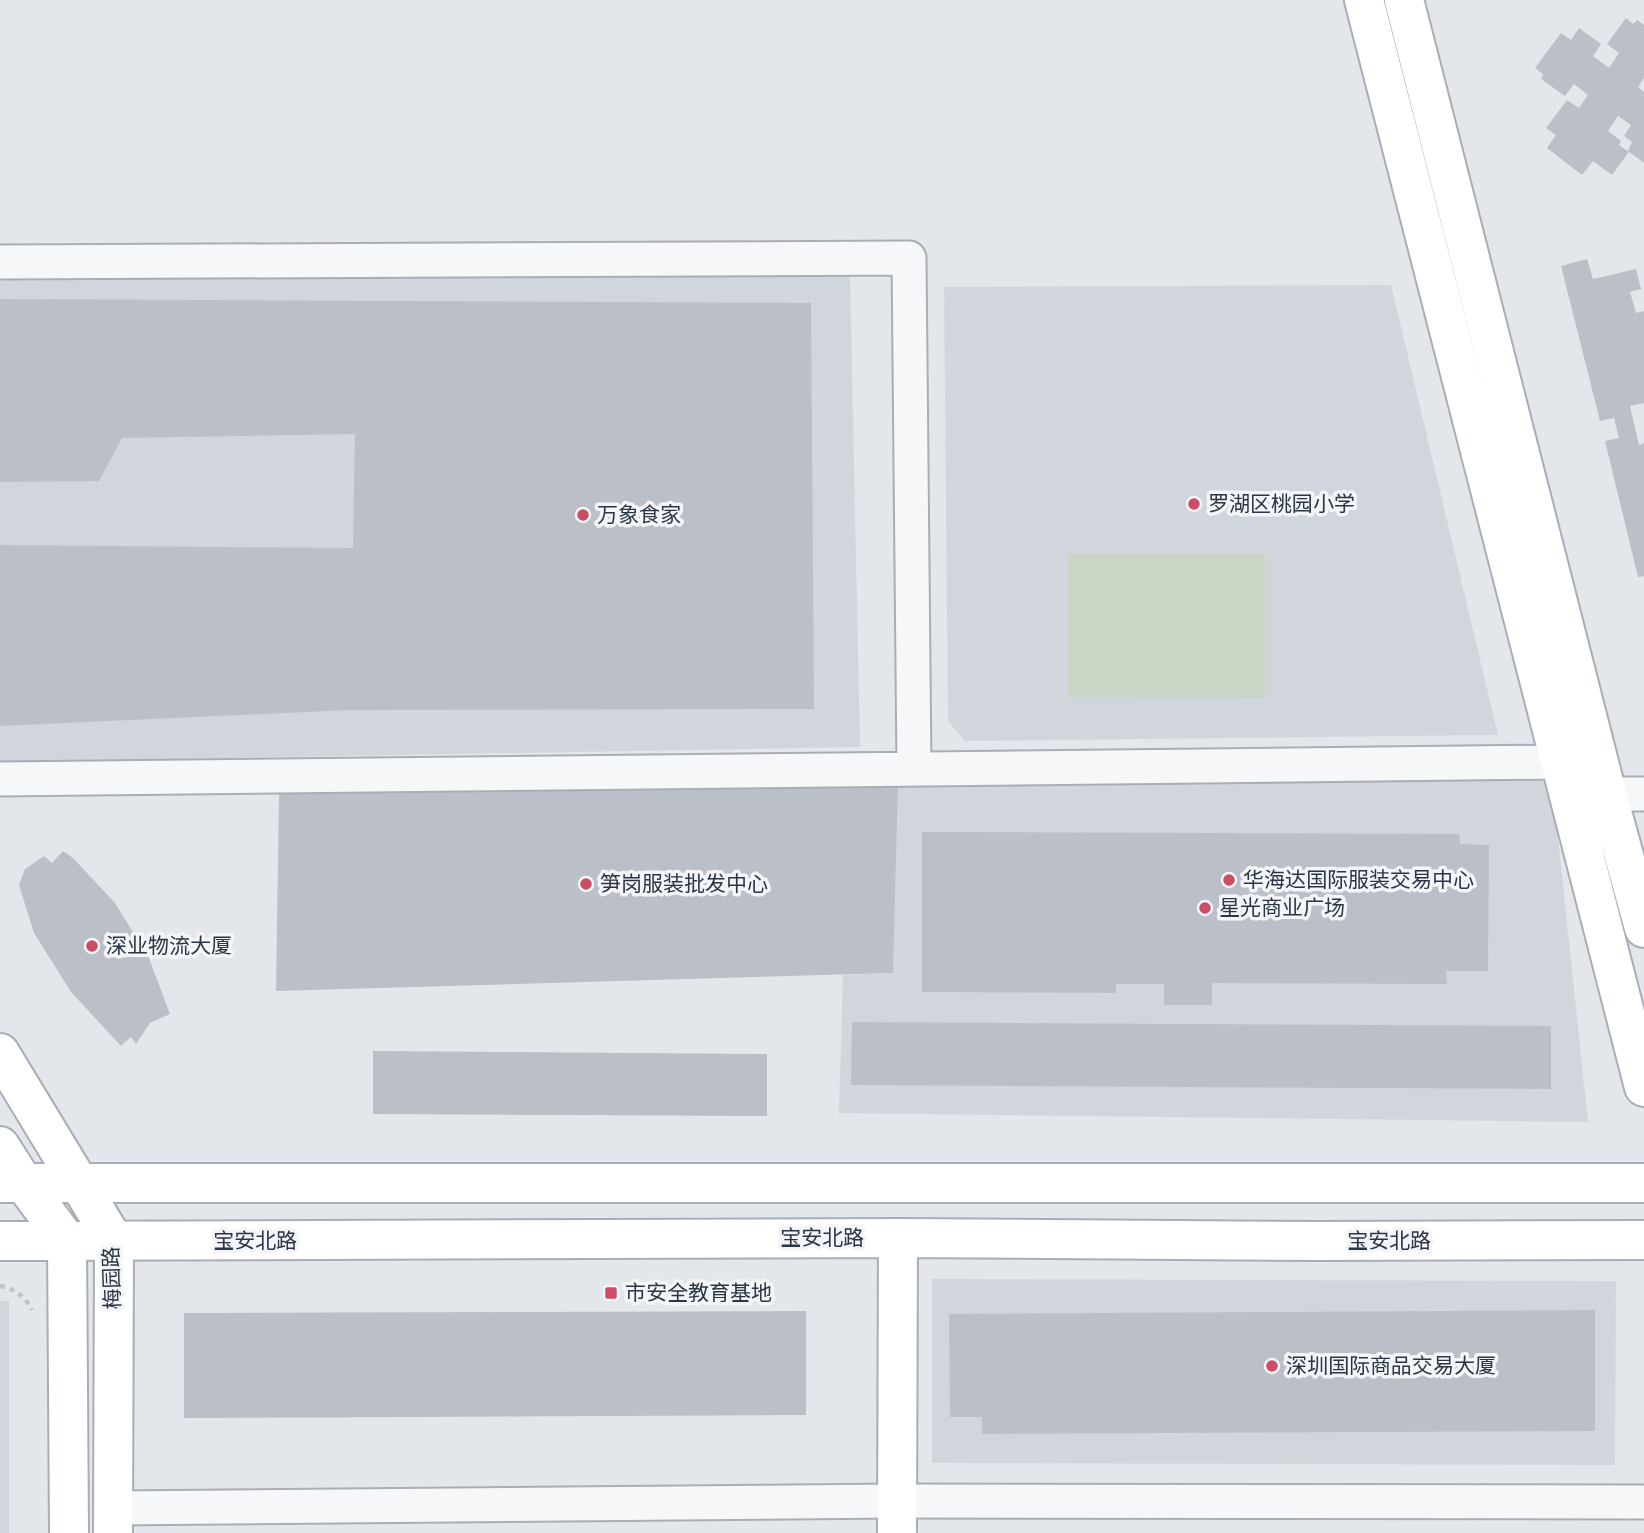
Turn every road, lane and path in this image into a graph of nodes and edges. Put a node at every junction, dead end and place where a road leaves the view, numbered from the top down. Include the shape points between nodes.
1 (1364, 0) edge
2 (1404, 0) edge
3 (0, 262) edge
4 (1560, 762) junction
5 (914, 769) junction
6 (0, 779) edge
7 (1626, 794) edge
8 (1644, 928) edge
9 (0, 1053) edge
10 (1644, 1087) edge
11 (0, 1146) edge
12 (11, 1182) edge
13 (80, 1183) junction
14 (1644, 1183) edge
15 (898, 1238) junction
16 (1644, 1240) edge
17 (0, 1241) edge
18 (67, 1241) junction
19 (114, 1241) junction
20 (1644, 1502) edge
21 (897, 1517) edge
22 (113, 1520) edge
23 (69, 1533) edge

1 - 4 street
2 - 7 street
3 - 5 street via 909,258
4 - 5 street
4 - 10 street
5 - 6 street
7 - 8 street
9 - 13 street, 梅园路
11 - 12 street, 梅园路
12 - 13 street
12 - 18 street, 梅园路
13 - 14 street
13 - 19 street, 梅园路
15 - 16 street, 宝安北路
15 - 19 street, 宝安北路
15 - 21 street
17 - 18 street, 宝安北路
18 - 19 street, 宝安北路
18 - 23 street, 梅园路
19 - 22 street, 梅园路
20 - 21 street
21 - 22 street

